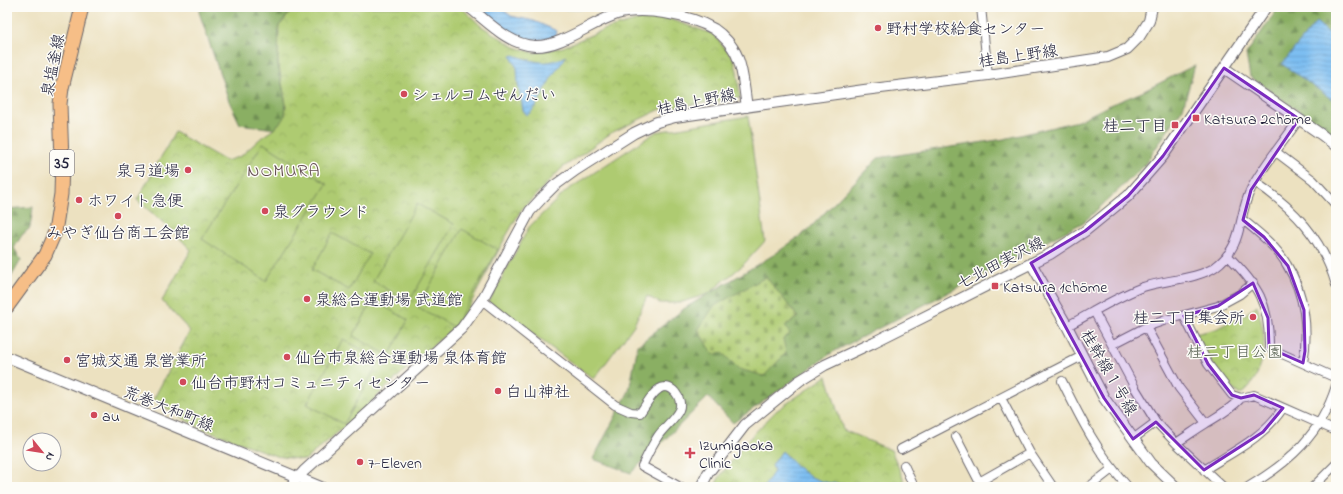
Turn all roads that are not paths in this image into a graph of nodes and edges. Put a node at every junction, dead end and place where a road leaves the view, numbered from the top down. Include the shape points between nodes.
1 (82, 7) edge
2 (468, 7) edge
3 (981, 7) edge
4 (1152, 7) edge
5 (1266, 7) edge
6 (1224, 68) junction
7 (988, 75) junction
8 (747, 107) junction
9 (1299, 119) junction
10 (1336, 146) edge
11 (1276, 152) junction
12 (1255, 182) junction
13 (1336, 205) edge
14 (1243, 220) junction
15 (1228, 254) junction
16 (1031, 263) junction
17 (1253, 283) junction
18 (1336, 285) edge
19 (482, 300) junction
20 (7, 307) edge
21 (1094, 311) junction
22 (1184, 316) junction
23 (1067, 326) junction
24 (1146, 327) junction
25 (1113, 344) junction
26 (1082, 356) junction
27 (7, 357) edge
28 (1303, 363) junction
29 (1336, 378) edge
30 (1062, 381) dead end
31 (1336, 386) edge
32 (1001, 398) junction
33 (1241, 398) junction
34 (1283, 408) junction
35 (1156, 422) junction
36 (1206, 423) junction
37 (1318, 423) junction
38 (1336, 431) edge
39 (956, 436) dead end
40 (1133, 439) junction
41 (1176, 443) junction
42 (901, 449) dead end
43 (1030, 453) junction
44 (1336, 464) edge
45 (904, 465) dead end
46 (1112, 469) junction
47 (1204, 470) junction
48 (299, 478) junction
49 (980, 484) edge
50 (290, 487) edge
51 (321, 487) edge
52 (680, 487) edge
53 (700, 487) edge
54 (914, 487) edge
55 (1053, 487) edge
56 (1089, 487) edge
57 (1128, 487) edge
58 (1176, 487) edge
59 (1223, 487) edge
60 (1248, 487) edge
61 (1314, 487) edge

1 - 20 main road, 泉塩釜線 / 35 via 60,104 61,194 55,232 45,255
2 - 8 street via 509,38 518,43 534,46 551,44 617,14 632,11 659,11 703,24 722,35 737,56 742,71
3 - 7 street
4 - 7 street, 桂島上野線 via 1149,21 1139,37 1127,49 1108,57
5 - 6 street, 七北田実沢線
6 - 9 street
6 - 16 street, 七北田実沢線 via 1163,156 1128,196 1072,240
7 - 8 street, 桂島上野線
8 - 19 street, 桂島上野線 via 657,122 598,155 554,186 530,212
9 - 10 street
9 - 11 street
11 - 12 street
11 - 13 street via 1313,180
12 - 14 street via 1247,200
12 - 18 street via 1299,217 1326,258
14 - 15 street via 1235,244
14 - 28 street via 1264,237 1288,266 1299,292 1306,324
15 - 17 street
15 - 21 street via 1215,267 1204,272 1142,288
16 - 23 street, 桂幹線１号線
16 - 53 street, 七北田実沢線 via 825,365 799,381 745,425
17 - 22 street via 1240,294 1218,306
17 - 28 street via 1268,318 1269,348
19 - 48 street, 桂島上野線 via 462,328
19 - 52 street via 615,405 640,413 660,388 671,388 675,391 679,396 679,410 658,437 642,466
21 - 23 street
21 - 25 street
22 - 24 street
22 - 33 street via 1216,376 1232,396
23 - 26 street, 桂幹線１号線
24 - 25 street
24 - 36 street via 1179,388
25 - 35 street
26 - 32 street
26 - 40 street, 桂幹線１号線 via 1104,398
27 - 48 street, 荒巻大和町線
28 - 29 street
30 - 46 street via 1083,424
31 - 37 street
32 - 42 street
32 - 43 street
33 - 34 street via 1254,395
33 - 36 street via 1228,411
34 - 37 street
34 - 47 street via 1263,432
35 - 40 street
35 - 41 street
36 - 41 street
37 - 38 street
37 - 60 street via 1310,436 1274,472
39 - 49 street
40 - 58 street, 桂幹線１号線 via 1151,463
41 - 47 street
43 - 49 street
43 - 55 street
44 - 61 street
45 - 54 street
46 - 56 street
46 - 57 street
47 - 59 street
48 - 50 street, 桂島上野線
48 - 51 street, 荒巻大和町線

